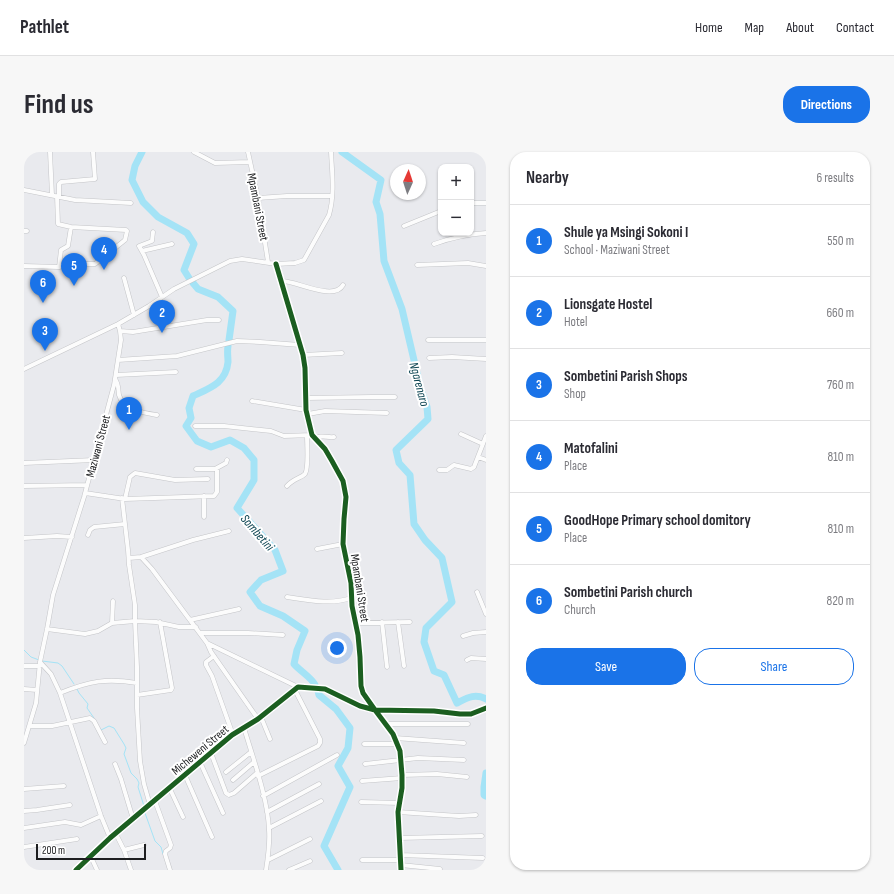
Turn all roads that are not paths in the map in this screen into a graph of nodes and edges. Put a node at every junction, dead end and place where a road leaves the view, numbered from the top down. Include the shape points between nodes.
1 (50, 152) edge
2 (93, 152) edge
3 (194, 152) edge
4 (248, 152) edge
5 (331, 152) edge
6 (250, 162) junction
7 (24, 190) edge
8 (56, 196) junction
9 (332, 196) junction
10 (258, 198) junction
11 (131, 203) dead end
12 (474, 203) edge
13 (486, 203) edge
14 (438, 212) edge
15 (404, 226) dead end
16 (71, 227) junction
17 (153, 232) dead end
18 (486, 233) edge
19 (172, 244) dead end
20 (434, 244) dead end
21 (142, 251) junction
22 (268, 262) junction
23 (276, 264) junction
24 (417, 265) dead end
25 (24, 266) edge
26 (486, 266) edge
27 (59, 267) junction
28 (124, 278) dead end
29 (281, 281) junction
30 (343, 285) dead end
31 (162, 297) junction
32 (134, 315) junction
33 (219, 320) dead end
34 (118, 324) junction
35 (120, 330) junction
36 (428, 340) dead end
37 (486, 340) edge
38 (300, 345) junction
39 (342, 353) dead end
40 (303, 355) junction
41 (429, 358) dead end
42 (486, 358) edge
43 (118, 360) junction
44 (24, 370) edge
45 (176, 372) dead end
46 (116, 377) junction
47 (306, 398) junction
48 (395, 398) dead end
49 (252, 401) dead end
50 (307, 412) junction
51 (386, 413) dead end
52 (158, 415) dead end
53 (195, 426) dead end
54 (461, 434) dead end
55 (307, 436) junction
56 (486, 436) edge
57 (313, 437) junction
58 (334, 437) dead end
59 (484, 442) edge
60 (478, 457) junction
61 (94, 460) junction
62 (228, 460) dead end
63 (486, 460) edge
64 (24, 462) edge
65 (217, 468) junction
66 (196, 469) dead end
67 (439, 470) dead end
68 (208, 479) dead end
69 (24, 486) edge
70 (87, 486) junction
71 (287, 486) dead end
72 (85, 495) junction
73 (204, 496) junction
74 (123, 499) junction
75 (204, 517) dead end
76 (125, 524) junction
77 (229, 531) dead end
78 (88, 535) dead end
79 (72, 537) junction
80 (24, 538) edge
81 (343, 544) junction
82 (317, 549) dead end
83 (141, 557) junction
84 (128, 558) junction
85 (477, 592) dead end
86 (286, 597) dead end
87 (351, 598) junction
88 (113, 601) dead end
89 (238, 609) dead end
90 (486, 614) edge
91 (190, 620) junction
92 (135, 621) junction
93 (160, 622) junction
94 (382, 622) junction
95 (398, 622) junction
96 (410, 622) dead end
97 (112, 623) junction
98 (355, 623) junction
99 (196, 627) junction
100 (47, 629) junction
101 (486, 632) edge
102 (200, 633) junction
103 (283, 635) dead end
104 (463, 636) dead end
105 (207, 643) junction
106 (214, 656) junction
107 (486, 659) edge
108 (467, 660) dead end
109 (40, 662) junction
110 (24, 666) edge
111 (404, 666) dead end
112 (387, 667) dead end
113 (137, 683) junction
114 (24, 688) edge
115 (296, 689) junction
116 (37, 691) junction
117 (60, 693) junction
118 (137, 694) junction
119 (486, 708) edge
120 (375, 710) junction
121 (260, 718) junction
122 (70, 723) junction
123 (386, 724) junction
124 (468, 724) dead end
125 (29, 726) junction
126 (244, 728) junction
127 (233, 735) junction
128 (395, 738) junction
129 (270, 739) dead end
130 (24, 740) edge
131 (105, 742) dead end
132 (464, 743) dead end
133 (364, 744) dead end
134 (397, 744) junction
135 (251, 752) junction
136 (212, 753) junction
137 (337, 756) dead end
138 (401, 759) junction
139 (464, 760) dead end
140 (200, 762) junction
141 (254, 762) junction
142 (114, 764) dead end
143 (365, 764) dead end
144 (226, 772) dead end
145 (185, 775) junction
146 (258, 775) junction
147 (402, 776) junction
148 (467, 776) dead end
149 (233, 780) dead end
150 (362, 781) dead end
151 (319, 784) dead end
152 (64, 786) dead end
153 (24, 789) edge
154 (170, 789) junction
155 (263, 796) junction
156 (155, 801) junction
157 (321, 801) dead end
158 (361, 802) dead end
159 (400, 803) junction
160 (70, 804) dead end
161 (150, 805) junction
162 (24, 811) edge
163 (223, 812) dead end
164 (267, 812) junction
165 (398, 812) junction
166 (476, 815) dead end
167 (101, 816) junction
168 (183, 817) dead end
169 (133, 819) junction
170 (24, 828) edge
171 (269, 828) junction
172 (116, 834) junction
173 (482, 836) dead end
174 (212, 837) dead end
175 (110, 838) junction
176 (399, 838) junction
177 (77, 839) dead end
178 (310, 839) dead end
179 (144, 845) dead end
180 (24, 847) edge
181 (124, 850) junction
182 (91, 857) junction
183 (483, 858) dead end
184 (268, 860) junction
185 (362, 860) dead end
186 (310, 861) dead end
187 (401, 865) edge
188 (297, 868) edge
189 (440, 869) edge
190 (76, 870) edge
191 (97, 870) edge
192 (131, 870) edge
193 (170, 870) edge
194 (266, 870) edge
195 (289, 870) edge

1 - 8 street
2 - 8 street via 95,178 61,182
3 - 6 street via 215,163
4 - 6 street, Mpambani Street
5 - 9 street
6 - 10 street, Mpambani Street
7 - 8 street
8 - 11 street via 86,201
8 - 16 street via 57,224
9 - 10 street
9 - 23 street via 329,214 307,256 300,262
10 - 22 street, Mpambani Street
12 - 13 street
14 - 15 street
16 - 27 street via 68,246 61,250
16 - 27 street via 126,231 124,241 95,264 69,264
17 - 21 street via 152,240 139,245
18 - 20 street via 468,234
19 - 21 street
21 - 31 street
22 - 23 street
22 - 31 street via 235,260
23 - 29 street, Mpambani Street
24 - 26 street via 468,263
25 - 27 street
28 - 32 street
29 - 30 street via 314,290 336,291
29 - 38 street, Mpambani Street
31 - 32 street
32 - 34 street
33 - 35 street via 133,332
34 - 35 street, Maziwani Street
34 - 44 street
35 - 43 street, Maziwani Street
36 - 37 street
38 - 40 street, Mpambani Street
38 - 43 street via 237,341 177,356
39 - 40 street
40 - 47 street, Mpambani Street
41 - 42 street
43 - 46 street, Maziwani Street
45 - 46 street
46 - 52 street via 124,404
46 - 61 street, Maziwani Street
47 - 48 street
47 - 50 street, Mpambani Street
49 - 50 street
50 - 51 street
50 - 57 street, Mpambani Street
53 - 55 street via 217,425 271,431 284,436
54 - 59 street
55 - 57 street
55 - 71 street via 305,474
56 - 59 street
57 - 58 street
57 - 81 street, Mpambani Street via 325,449 344,488 346,497
59 - 60 street
60 - 63 street
60 - 67 street via 474,467 454,465 447,470
61 - 64 street
61 - 70 street, Maziwani Street
62 - 65 street
65 - 66 street
65 - 73 street via 216,495
68 - 74 street via 175,480 135,473 130,477
69 - 70 street
70 - 72 street, Maziwani Street
72 - 74 street
72 - 79 street, Maziwani Street
73 - 74 street
73 - 75 street
74 - 76 street
76 - 78 street via 94,527
76 - 84 street
77 - 83 street
79 - 80 street
79 - 100 street, Maziwani Street via 52,595
81 - 82 street
81 - 87 street, Mpambani Street
83 - 84 street
83 - 91 street
84 - 92 street
85 - 90 street
86 - 87 street via 328,602
87 - 98 street, Mpambani Street
88 - 97 street
89 - 91 street
91 - 99 street
92 - 93 street
92 - 97 street
92 - 113 street
93 - 99 street via 175,627
93 - 118 street via 172,688
94 - 95 street
94 - 98 street
94 - 112 street
95 - 96 street
95 - 111 street
97 - 100 street via 85,634
98 - 120 street, Mpambani Street via 361,686
99 - 102 street
100 - 109 street, Maziwani Street
101 - 104 street
102 - 103 street
102 - 105 street
105 - 106 street
105 - 115 street via 237,656
106 - 121 street
106 - 127 street via 206,665
107 - 108 street
109 - 110 street
109 - 116 street, Maziwani Street
109 - 117 street via 51,674
113 - 117 street via 96,681
113 - 118 street
114 - 116 street
115 - 120 street via 325,689 360,706
115 - 121 street, Micheweni Street
115 - 146 street via 320,743
116 - 125 street
117 - 122 street
118 - 161 street via 140,761
119 - 120 street via 471,714
120 - 123 street, Mpambani Street
121 - 126 street, Micheweni Street
121 - 129 street
122 - 125 street via 48,727
122 - 131 street via 92,718
122 - 167 street
123 - 124 street
123 - 128 street, Mpambani Street
125 - 130 street
126 - 127 street, Micheweni Street
126 - 135 street
127 - 136 street, Micheweni Street
128 - 132 street
128 - 134 street, Mpambani Street
133 - 134 street
134 - 138 street, Mpambani Street
135 - 141 street
135 - 144 street
136 - 140 street, Micheweni Street
136 - 146 street via 229,795 234,794
137 - 155 street
138 - 139 street
138 - 143 street
138 - 147 street, Mpambani Street
140 - 145 street, Micheweni Street
140 - 163 street
141 - 146 street
141 - 149 street
142 - 169 street
145 - 154 street, Micheweni Street
145 - 174 street
146 - 155 street
147 - 148 street
147 - 150 street
147 - 159 street, Mpambani Street
151 - 164 street
152 - 153 street
154 - 156 street, Micheweni Street
154 - 168 street
155 - 164 street
156 - 161 street, Micheweni Street
156 - 193 street via 170,845 165,854
157 - 171 street
158 - 159 street
159 - 165 street, Mpambani Street
160 - 162 street
161 - 169 street, Micheweni Street
164 - 171 street
165 - 166 street
165 - 176 street, Mpambani Street
167 - 170 street via 81,825 61,822
167 - 175 street
169 - 172 street, Micheweni Street
171 - 184 street
172 - 175 street, Micheweni Street
172 - 181 street
173 - 176 street
175 - 182 street, Micheweni Street
176 - 187 street, Mpambani Street
177 - 180 street
178 - 184 street
179 - 181 street
181 - 192 street
182 - 190 street, Micheweni Street
182 - 191 street
183 - 187 street
184 - 194 street
185 - 187 street
186 - 188 street
187 - 189 street
188 - 195 street

